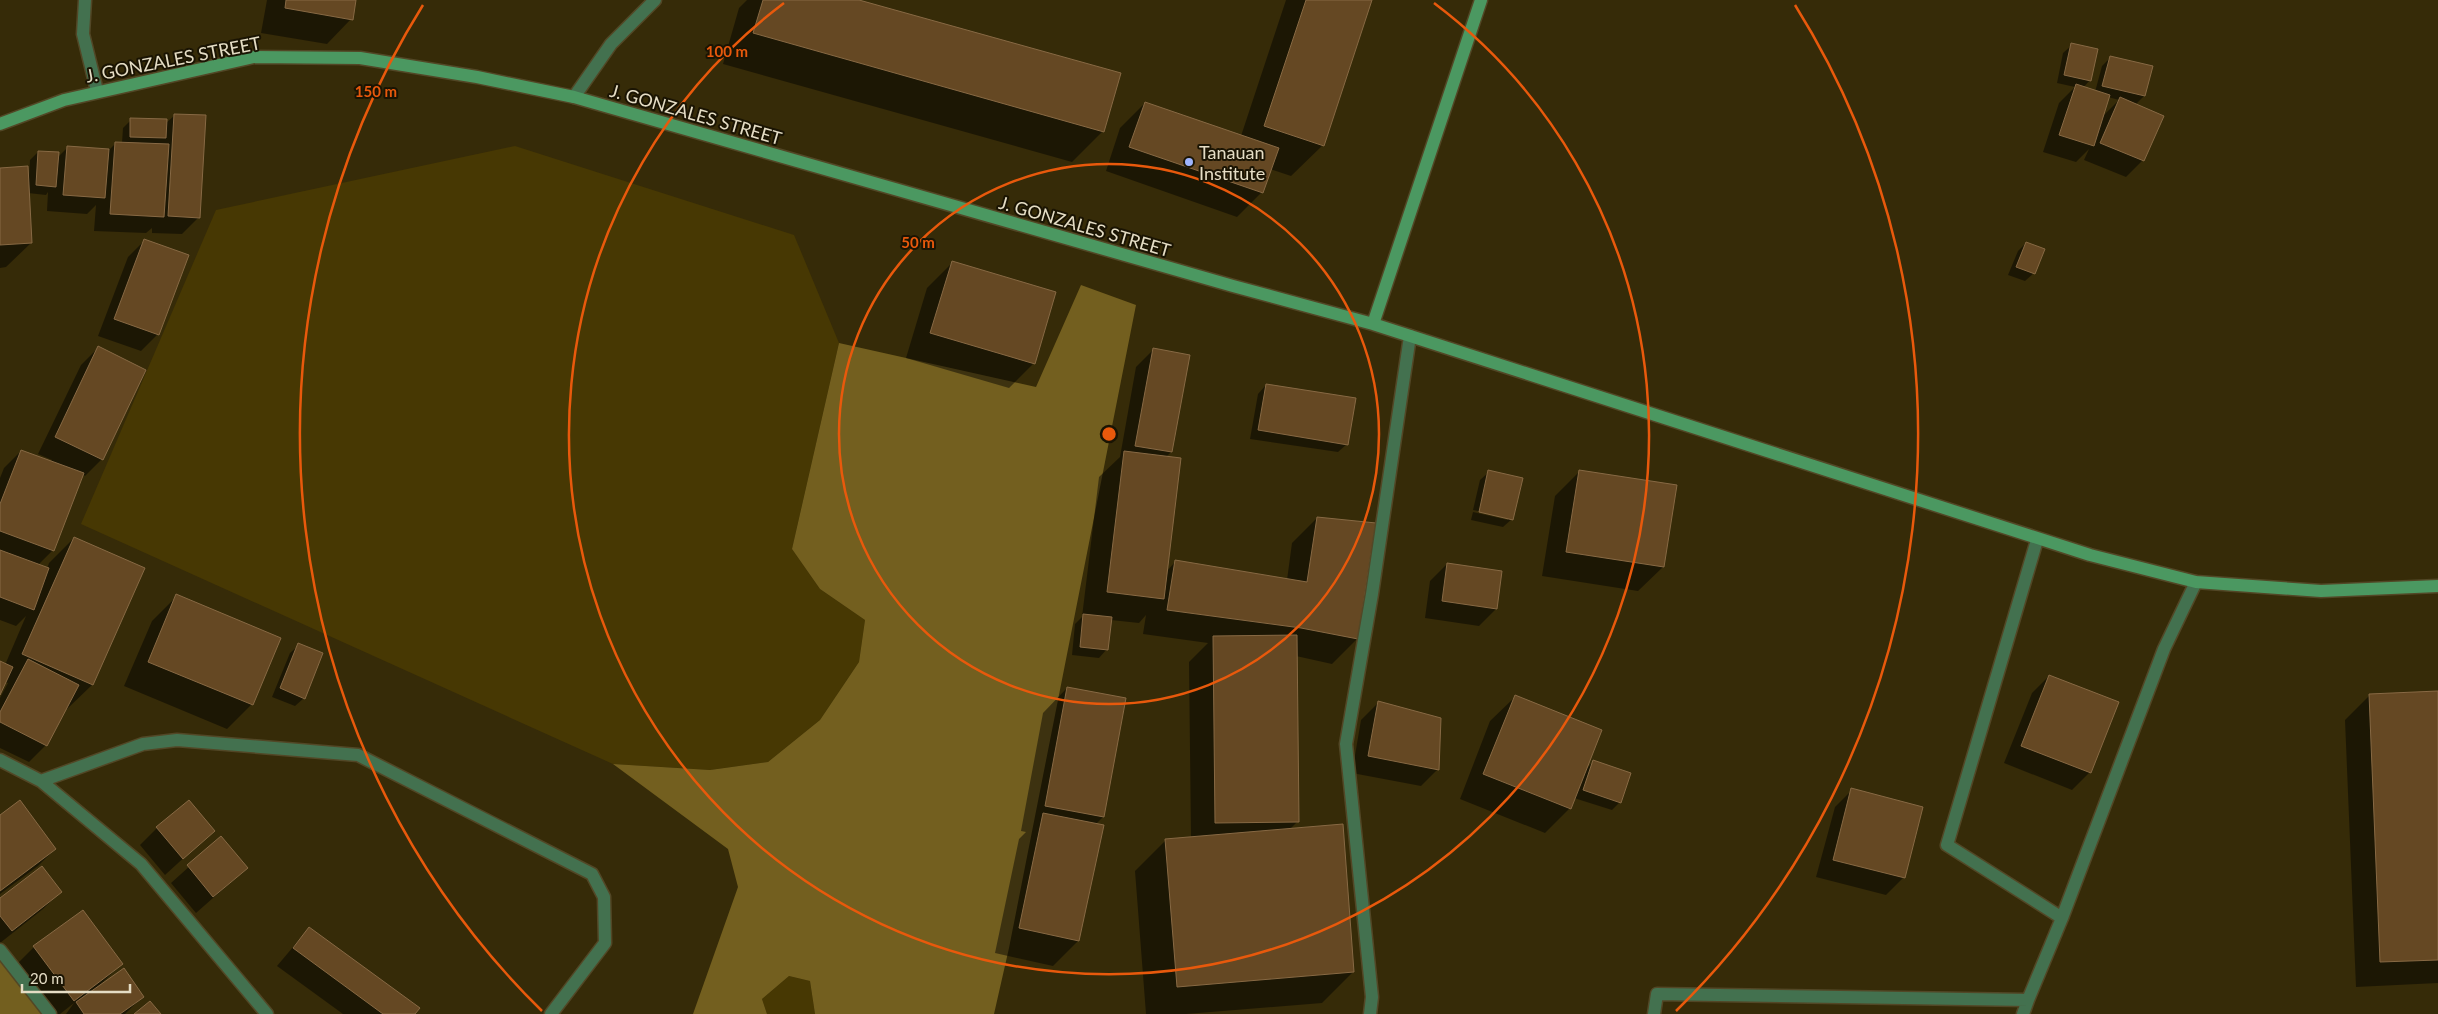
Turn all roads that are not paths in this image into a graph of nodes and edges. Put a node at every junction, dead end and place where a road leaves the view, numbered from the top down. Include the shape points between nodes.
1 (85, 0) edge
2 (656, 0) edge
3 (1481, 0) edge
4 (97, 91) junction
5 (574, 97) junction
6 (0, 124) edge
7 (1373, 324) junction
8 (1410, 336) junction
9 (2037, 540) junction
10 (2196, 582) junction
11 (2438, 586) edge
12 (0, 760) edge
13 (41, 781) junction
14 (2062, 918) junction
15 (0, 950) edge
16 (2028, 1000) junction
17 (50, 1014) edge
18 (267, 1014) edge
19 (551, 1014) edge
20 (1370, 1014) edge
21 (1654, 1014) edge
22 (2023, 1014) edge

1 - 4 street via 83,34
2 - 5 street via 610,44
3 - 7 main road
4 - 5 main road, J. GONZALES STREET via 254,57 350,57
4 - 6 main road, J. GONZALES STREET
5 - 7 main road, J. GONZALES STREET
7 - 8 main road, J. GONZALES STREET
8 - 9 main road, J. GONZALES STREET
8 - 20 street via 1346,744 1372,998
9 - 10 main road, J. GONZALES STREET
9 - 14 street via 1947,845
10 - 11 main road, J. GONZALES STREET via 2321,591
10 - 14 street via 2164,649
12 - 13 street
13 - 18 street via 141,864
13 - 19 street via 143,744 177,740 358,755 592,874 604,897 605,943
14 - 16 street
15 - 17 street
16 - 21 street via 1657,994
16 - 22 street

